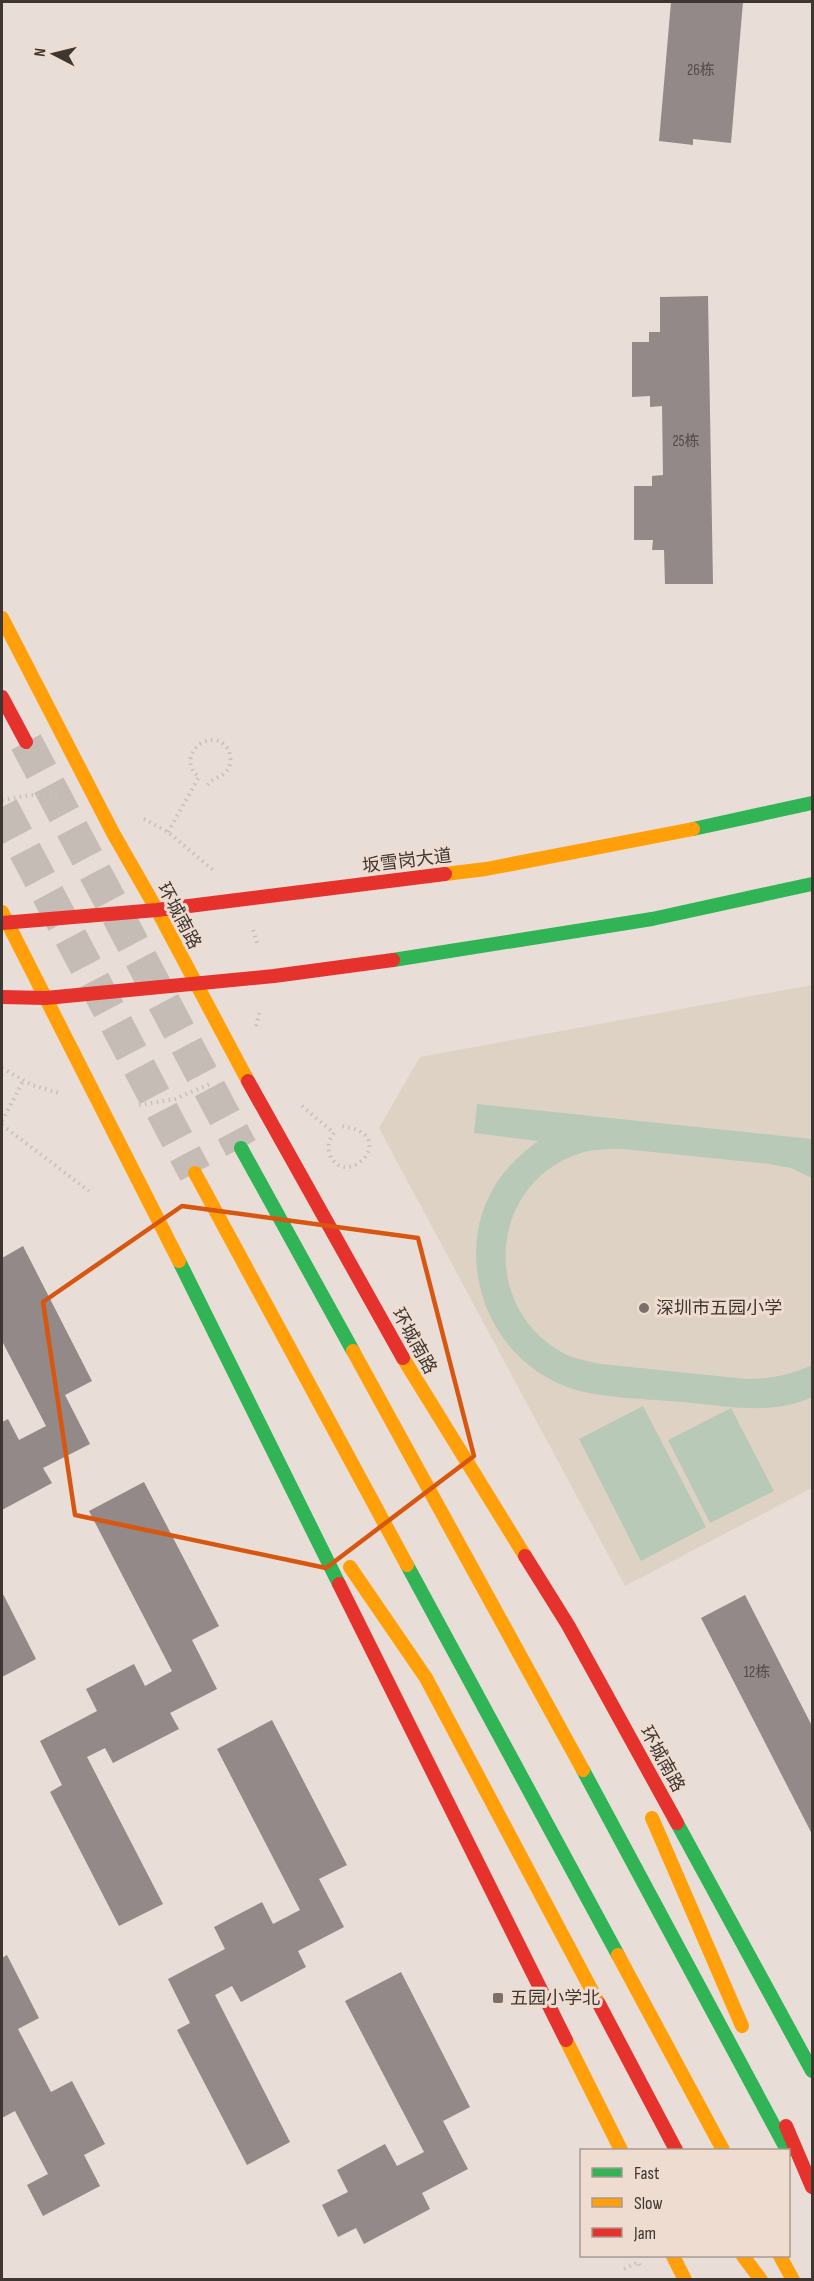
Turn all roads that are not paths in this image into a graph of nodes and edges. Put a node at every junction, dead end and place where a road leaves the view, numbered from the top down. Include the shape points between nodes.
1 (2, 618) edge
2 (2, 697) edge
3 (26, 742) tunnel mouth
4 (813, 803) edge
5 (813, 884) edge
6 (157, 910) junction
7 (3, 919) edge
8 (195, 984) junction
9 (2, 997) edge
10 (46, 999) junction
11 (241, 1148) tunnel mouth
12 (195, 1173) tunnel mouth
13 (277, 1458) junction
14 (568, 1625) junction
15 (629, 1766) dead end
16 (648, 1809) dead end
17 (747, 2036) dead end
18 (813, 2071) edge
19 (770, 2090) dead end
20 (620, 2149) edge
21 (675, 2149) edge
22 (722, 2149) edge
23 (786, 2149) edge
24 (790, 2156) edge
25 (813, 2187) edge
26 (813, 2198) edge
27 (674, 2257) edge
28 (744, 2257) edge
29 (781, 2257) edge
30 (685, 2280) edge
31 (761, 2280) edge
32 (793, 2280) edge

1 - 6 main road, 环城南路
2 - 3 main road
4 - 6 main road, 坂雪岗大道 via 486,869
5 - 8 main road via 652,919 442,954
6 - 7 main road, 坂雪岗大道
6 - 8 main road, 环城南路
7 - 10 main road
8 - 10 main road
8 - 14 main road, 环城南路 via 421,1389
9 - 10 main road
10 - 13 main road
11 - 23 main road via 532,1674
12 - 22 main road
13 - 20 main road
13 - 21 main road via 426,1678
14 - 15 main road
14 - 18 main road, 环城南路
16 - 17 main road
19 - 25 main road
24 - 26 main road
27 - 30 main road
28 - 31 main road
29 - 32 main road

